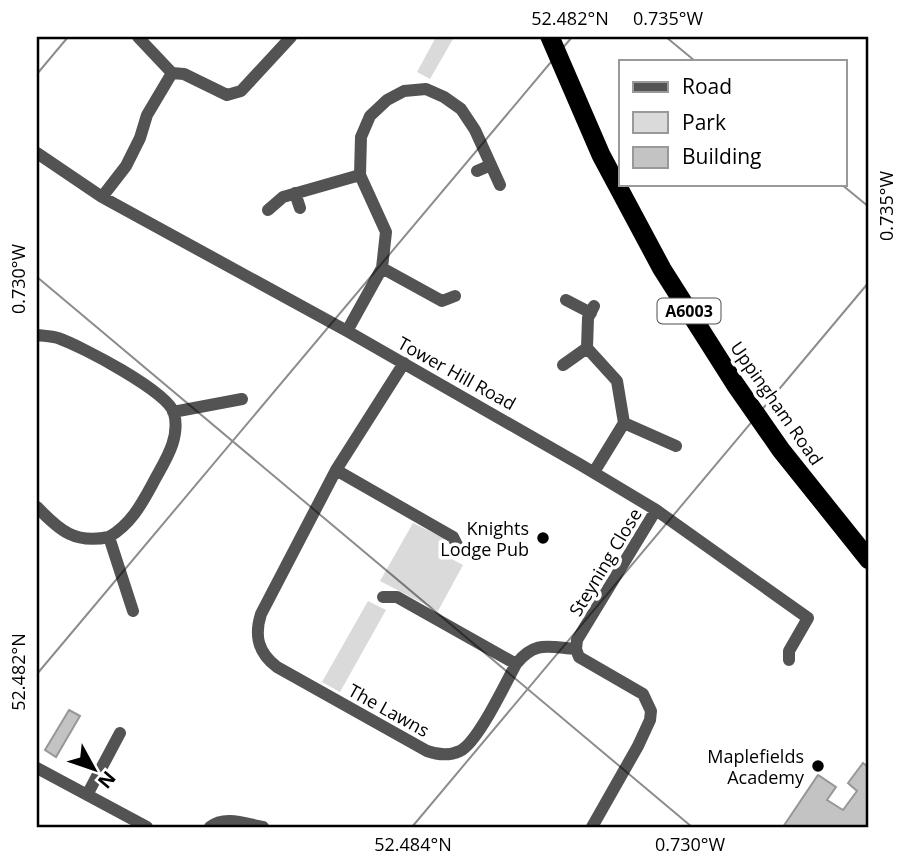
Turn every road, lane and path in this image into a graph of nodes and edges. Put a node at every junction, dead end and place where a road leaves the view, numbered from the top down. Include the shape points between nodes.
1 (138, 37) edge
2 (291, 37) edge
3 (550, 37) edge
4 (172, 73) junction
5 (37, 153) edge
6 (491, 165) junction
7 (477, 171) dead end
8 (360, 175) junction
9 (500, 185) dead end
10 (295, 193) junction
11 (103, 197) junction
12 (300, 208) dead end
13 (268, 210) dead end
14 (382, 268) junction
15 (455, 296) dead end
16 (566, 300) dead end
17 (346, 331) junction
18 (37, 335) edge
19 (587, 348) junction
20 (404, 363) junction
21 (563, 365) dead end
22 (242, 400) dead end
23 (173, 412) junction
24 (624, 423) junction
25 (676, 446) dead end
26 (336, 470) junction
27 (594, 472) junction
28 (37, 507) edge
29 (656, 510) junction
30 (109, 537) junction
31 (459, 549) dead end
32 (869, 560) edge
33 (383, 597) dead end
34 (133, 611) dead end
35 (576, 649) junction
36 (789, 660) dead end
37 (516, 664) junction
38 (120, 733) dead end
39 (37, 768) edge
40 (87, 795) junction
41 (147, 827) edge
42 (210, 827) edge
43 (264, 827) edge
44 (592, 827) edge

1 - 4 street
2 - 4 street via 240,91 227,95 184,74
3 - 32 highway, Uppingham Road / A6003 via 601,155 662,269 781,450
4 - 11 street via 126,166
5 - 11 street, Tower Hill Road
6 - 7 street
6 - 8 street via 461,109 426,89 404,91 370,116 361,137
6 - 9 street
8 - 10 street
8 - 14 street via 386,232
10 - 12 street
10 - 13 street
11 - 17 street, Tower Hill Road
14 - 15 street via 442,307
14 - 17 street
16 - 19 street via 593,310 588,318
17 - 20 street, Tower Hill Road
18 - 23 street via 73,344 125,373 156,392
19 - 21 street
19 - 24 street via 617,381
20 - 26 street, The Lawns
20 - 27 street, Tower Hill Road
22 - 23 street
23 - 30 street via 171,450 131,520
24 - 25 street
24 - 27 street
26 - 31 street via 453,537
26 - 37 street, The Lawns via 261,614 257,639 268,660 440,755 468,746
27 - 29 street, Tower Hill Road
28 - 30 street via 58,528 76,537
29 - 35 street, Steyning Close via 577,640
29 - 36 street, Tower Hill Road via 808,618 789,650
30 - 34 street
33 - 37 street via 397,597
35 - 37 street via 533,648
35 - 44 street via 586,663 643,694 651,711 638,746
38 - 40 street
39 - 40 street
40 - 41 street
42 - 43 street via 228,820

